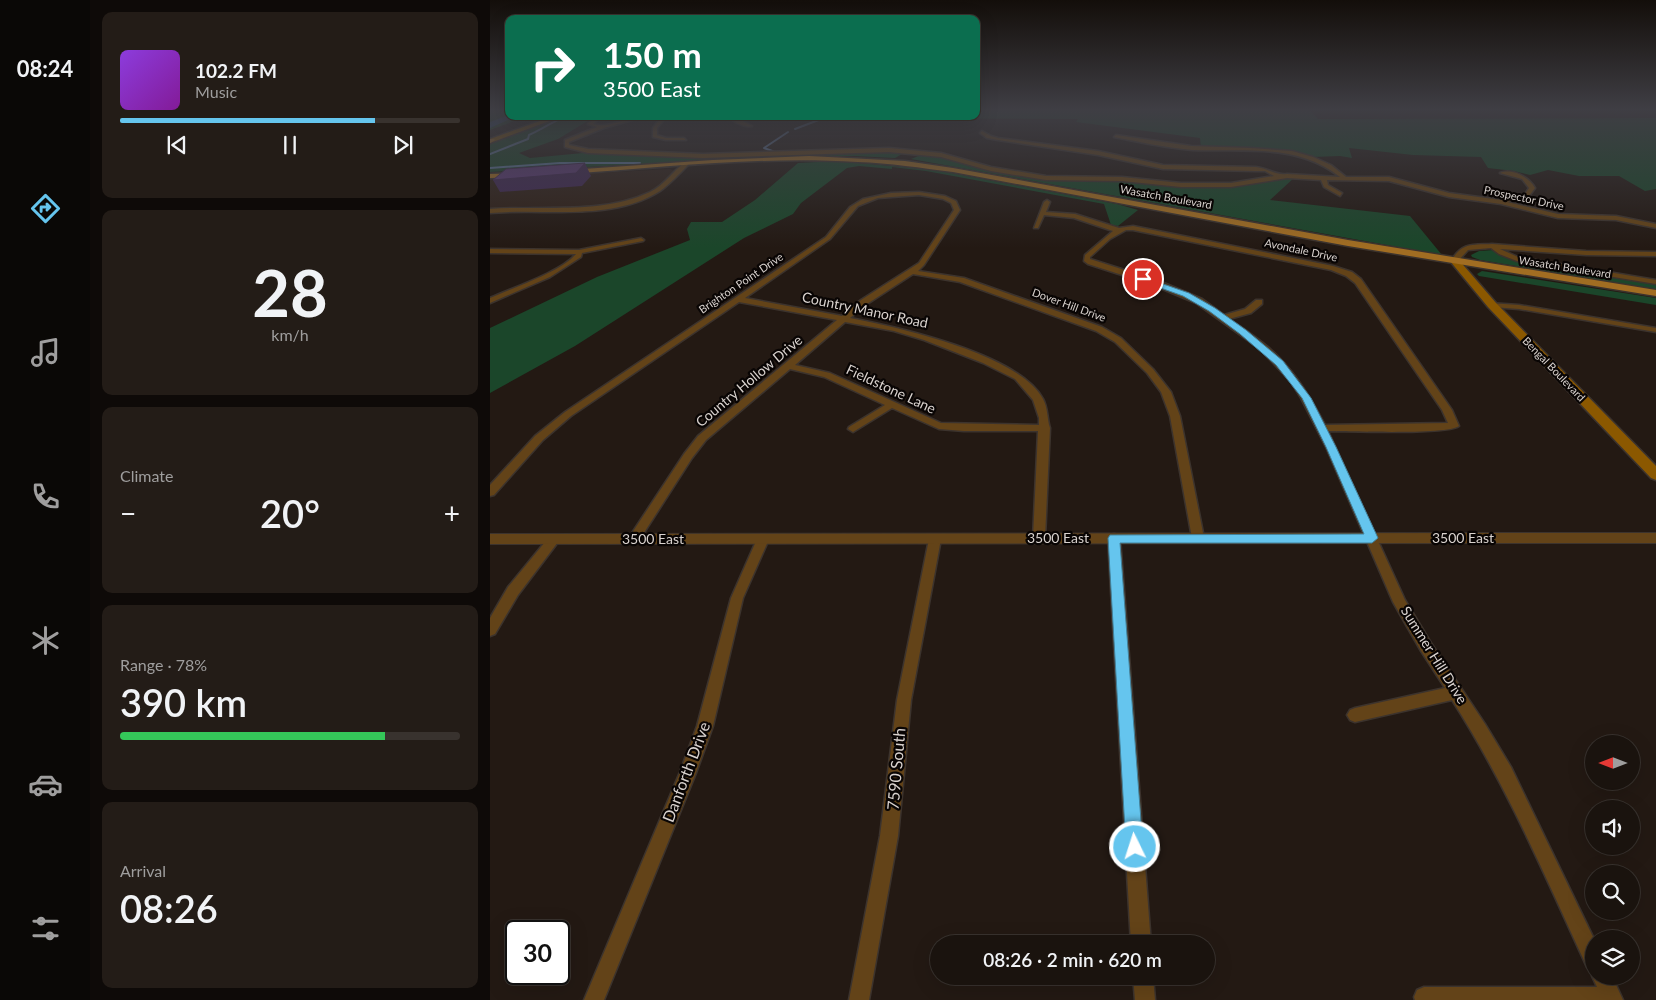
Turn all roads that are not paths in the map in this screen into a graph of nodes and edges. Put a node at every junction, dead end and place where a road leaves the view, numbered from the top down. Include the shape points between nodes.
1 (672, 155) edge
2 (742, 155) edge
3 (910, 155) edge
4 (938, 155) edge
5 (1110, 155) edge
6 (1298, 155) edge
7 (900, 162) junction
8 (686, 164) junction
9 (559, 171) edge
10 (530, 172) edge
11 (1503, 173) dead end
12 (490, 174) edge
13 (1277, 176) junction
14 (1322, 178) junction
15 (1345, 179) junction
16 (1340, 194) dead end
17 (1047, 202) dead end
18 (1501, 202) junction
19 (490, 211) edge
20 (1042, 213) junction
21 (1656, 218) edge
22 (1646, 223) junction
23 (1656, 226) edge
24 (1036, 227) dead end
25 (1120, 229) junction
26 (642, 240) dead end
27 (1492, 246) junction
28 (490, 251) edge
29 (579, 252) junction
30 (1656, 254) edge
31 (1455, 261) junction
32 (912, 272) junction
33 (1656, 282) edge
34 (1656, 293) edge
35 (738, 299) junction
36 (490, 300) edge
37 (1259, 302) dead end
38 (1492, 304) junction
39 (1224, 318) junction
40 (843, 319) junction
41 (1656, 330) edge
42 (788, 366) junction
43 (891, 405) junction
44 (1045, 428) junction
45 (1321, 428) junction
46 (853, 429) dead end
47 (1656, 475) edge
48 (490, 492) edge
49 (1039, 538) junction
50 (1114, 538) junction
51 (1198, 538) junction
52 (1372, 538) junction
53 (1656, 538) edge
54 (490, 539) edge
55 (554, 539) junction
56 (634, 539) junction
57 (762, 539) junction
58 (935, 539) junction
59 (490, 630) edge
60 (1456, 692) junction
61 (1355, 715) dead end
62 (1140, 935) edge
63 (1585, 941) edge
64 (1144, 985) edge
65 (1606, 985) edge
66 (1424, 997) dead end
67 (1612, 998) edge
68 (594, 1000) edge
69 (860, 1000) edge
70 (1145, 1000) edge

1 - 2 street, Prospector Drive
3 - 7 street
4 - 13 street, Prospector Drive via 991,169 1057,179 1109,178 1173,185 1219,185
5 - 13 street via 1163,167 1256,168
6 - 15 street via 1330,166
7 - 8 main road, Wasatch Boulevard via 807,158
7 - 31 main road, Wasatch Boulevard
8 - 9 main road, Wasatch Boulevard
8 - 19 street via 655,192 620,204 583,210
10 - 12 main road
11 - 18 street via 1523,178 1532,188 1527,195
13 - 14 street, Prospector Drive
14 - 15 street, Prospector Drive
14 - 16 street via 1326,186
15 - 18 street, Prospector Drive via 1397,180 1449,195
17 - 20 street
18 - 22 street, Prospector Drive via 1558,216 1616,218
20 - 24 street
20 - 25 street, Avondale Drive via 1075,216
21 - 22 street
22 - 23 street, Prospector Drive
25 - 39 street, Summer Hill Drive via 1086,260 1093,265 1172,289
25 - 45 street, Avondale Drive via 1133,228 1334,268 1349,274 1364,289 1447,410 1454,426
26 - 29 street
27 - 30 street
27 - 31 street via 1466,248
27 - 33 street via 1527,262
28 - 29 street
29 - 36 street via 576,259 557,270
31 - 34 main road, Wasatch Boulevard
31 - 38 main road, Bengal Boulevard
32 - 35 street, Brighton Point Drive via 928,256 953,217 956,206 949,199 903,194 865,200 852,209 834,233
32 - 40 street, Country Hollow Drive
32 - 51 street, Dover Hill Drive via 973,284 1099,329 1118,340 1159,381 1172,404
35 - 40 street, Country Manor Road
35 - 48 street, Brighton Point Drive via 552,426
37 - 39 street via 1248,311
38 - 41 street
38 - 47 main road, Bengal Boulevard
39 - 45 street, Summer Hill Drive via 1279,363 1306,398
40 - 42 street, Country Hollow Drive
40 - 44 street, Country Manor Road via 927,338 1003,368 1018,377 1038,399
42 - 43 street, Fieldstone Lane via 827,376
42 - 56 street, Country Hollow Drive via 702,438
43 - 44 street, Fieldstone Lane via 945,427
43 - 46 street
44 - 49 street, Country Manor Road
45 - 52 street, Summer Hill Drive
49 - 50 street, 3500 East
49 - 58 street, 3500 East
50 - 51 street, 3500 East
50 - 62 street
51 - 52 street, 3500 East
52 - 53 street, 3500 East
52 - 60 street, Summer Hill Drive via 1400,602
54 - 55 street, 3500 East
55 - 56 street, 3500 East
55 - 59 street via 514,591
56 - 57 street, 3500 East
57 - 58 street, 3500 East
57 - 68 street, Danforth Drive via 737,598 705,726 688,773
58 - 69 street, 7590 South via 904,700 889,836
60 - 61 street
60 - 63 street, Summer Hill Drive via 1506,772
64 - 70 street
65 - 67 street
66 - 67 street

